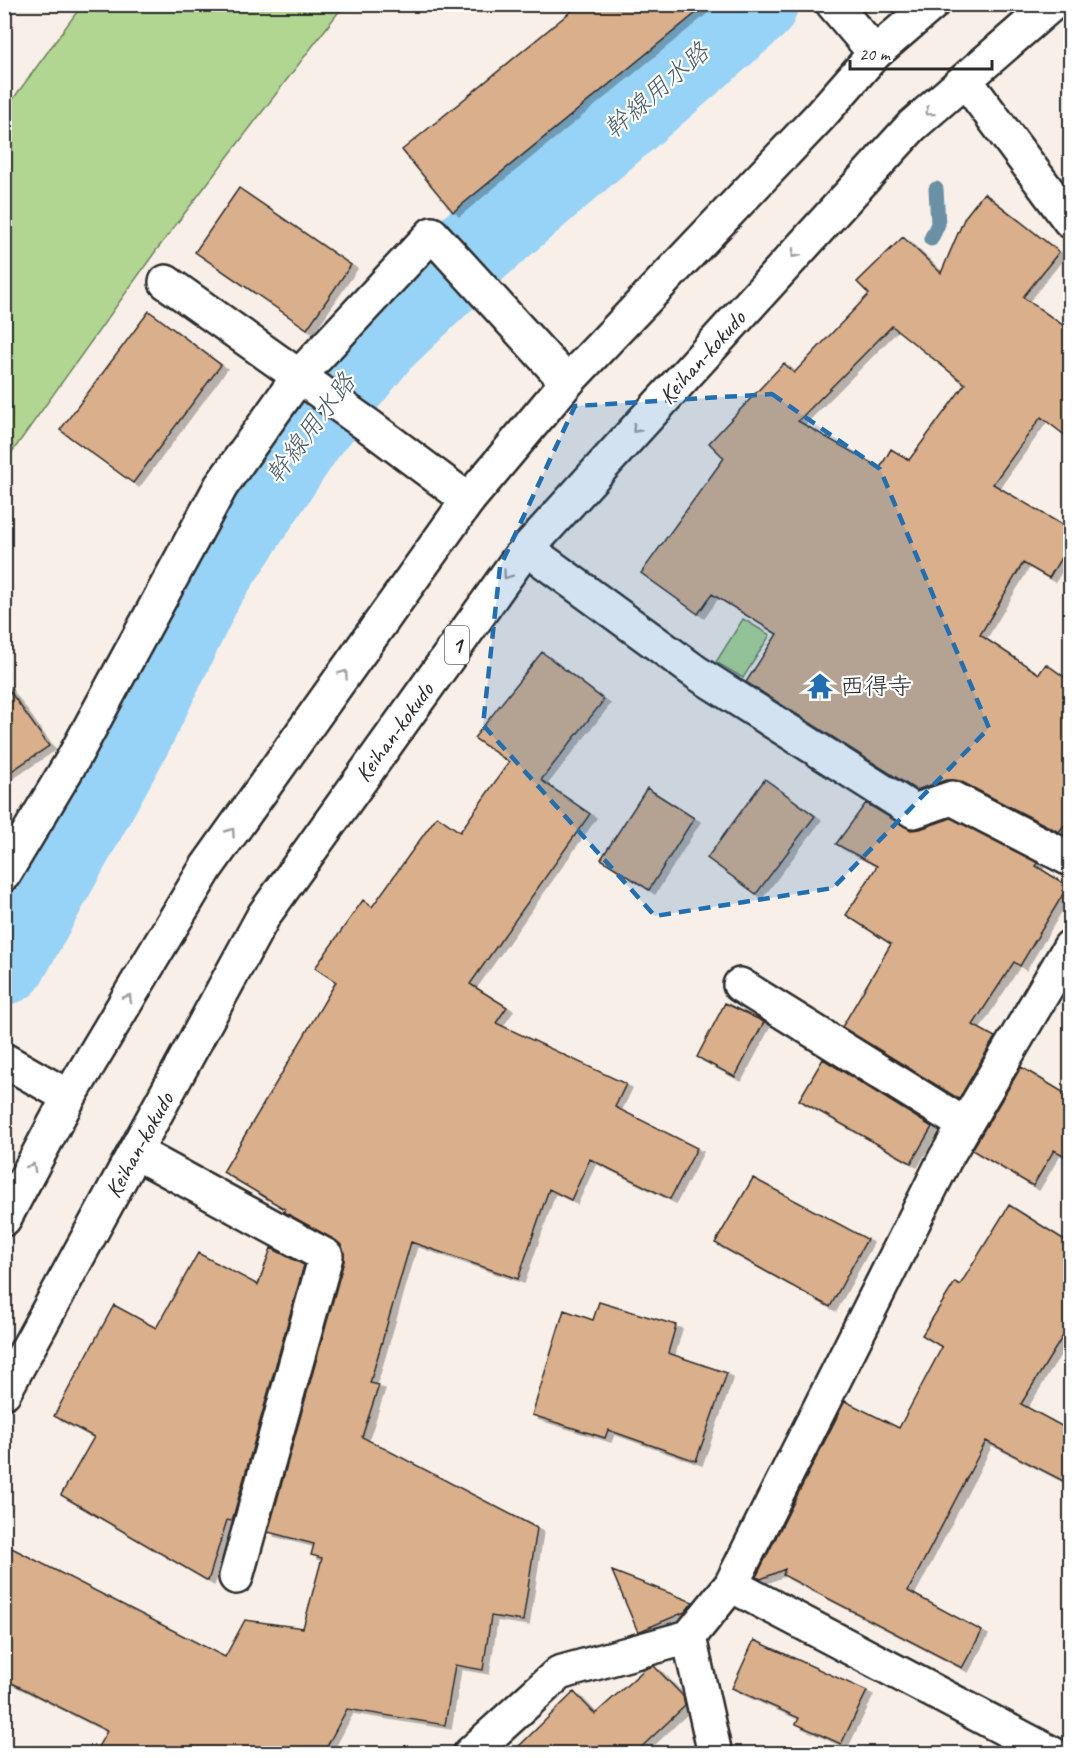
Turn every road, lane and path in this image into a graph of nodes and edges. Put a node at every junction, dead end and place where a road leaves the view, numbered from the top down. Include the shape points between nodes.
1 (932, 4) edge
2 (1052, 4) edge
3 (833, 5) edge
4 (875, 53) junction
5 (966, 81) junction
6 (1071, 221) edge
7 (166, 282) dead end
8 (299, 376) junction
9 (567, 382) junction
10 (468, 500) junction
11 (527, 549) junction
12 (1071, 860) edge
13 (4, 874) edge
14 (1071, 947) edge
15 (740, 985) dead end
16 (11, 1064) edge
17 (69, 1097) junction
18 (965, 1125) junction
19 (135, 1152) junction
20 (4, 1219) edge
21 (4, 1392) edge
22 (236, 1577) dead end
23 (731, 1585) junction
24 (689, 1637) junction
25 (706, 1748) edge
26 (470, 1754) edge
27 (1053, 1754) edge

1 - 4 main road
2 - 5 main road, Keihan-kokudo / 1
3 - 4 main road
4 - 9 main road
5 - 6 main road
5 -> 11 main road, Keihan-kokudo / 1 via 912,126
7 - 8 main road
8 - 9 main road via 432,234
8 - 10 main road
8 - 13 main road via 220,486 73,759
9 - 10 main road
17 -> 10 main road via 206,868
11 - 12 main road via 697,673 914,812 952,798
11 -> 19 main road, Keihan-kokudo / 1 via 264,915
14 - 18 main road
15 - 18 main road
16 - 17 main road
20 -> 17 main road
18 - 23 main road
19 - 21 main road, Keihan-kokudo / 1
19 - 22 main road via 326,1256
23 - 24 main road
23 - 27 main road
24 - 25 main road
24 - 26 main road via 559,1673

